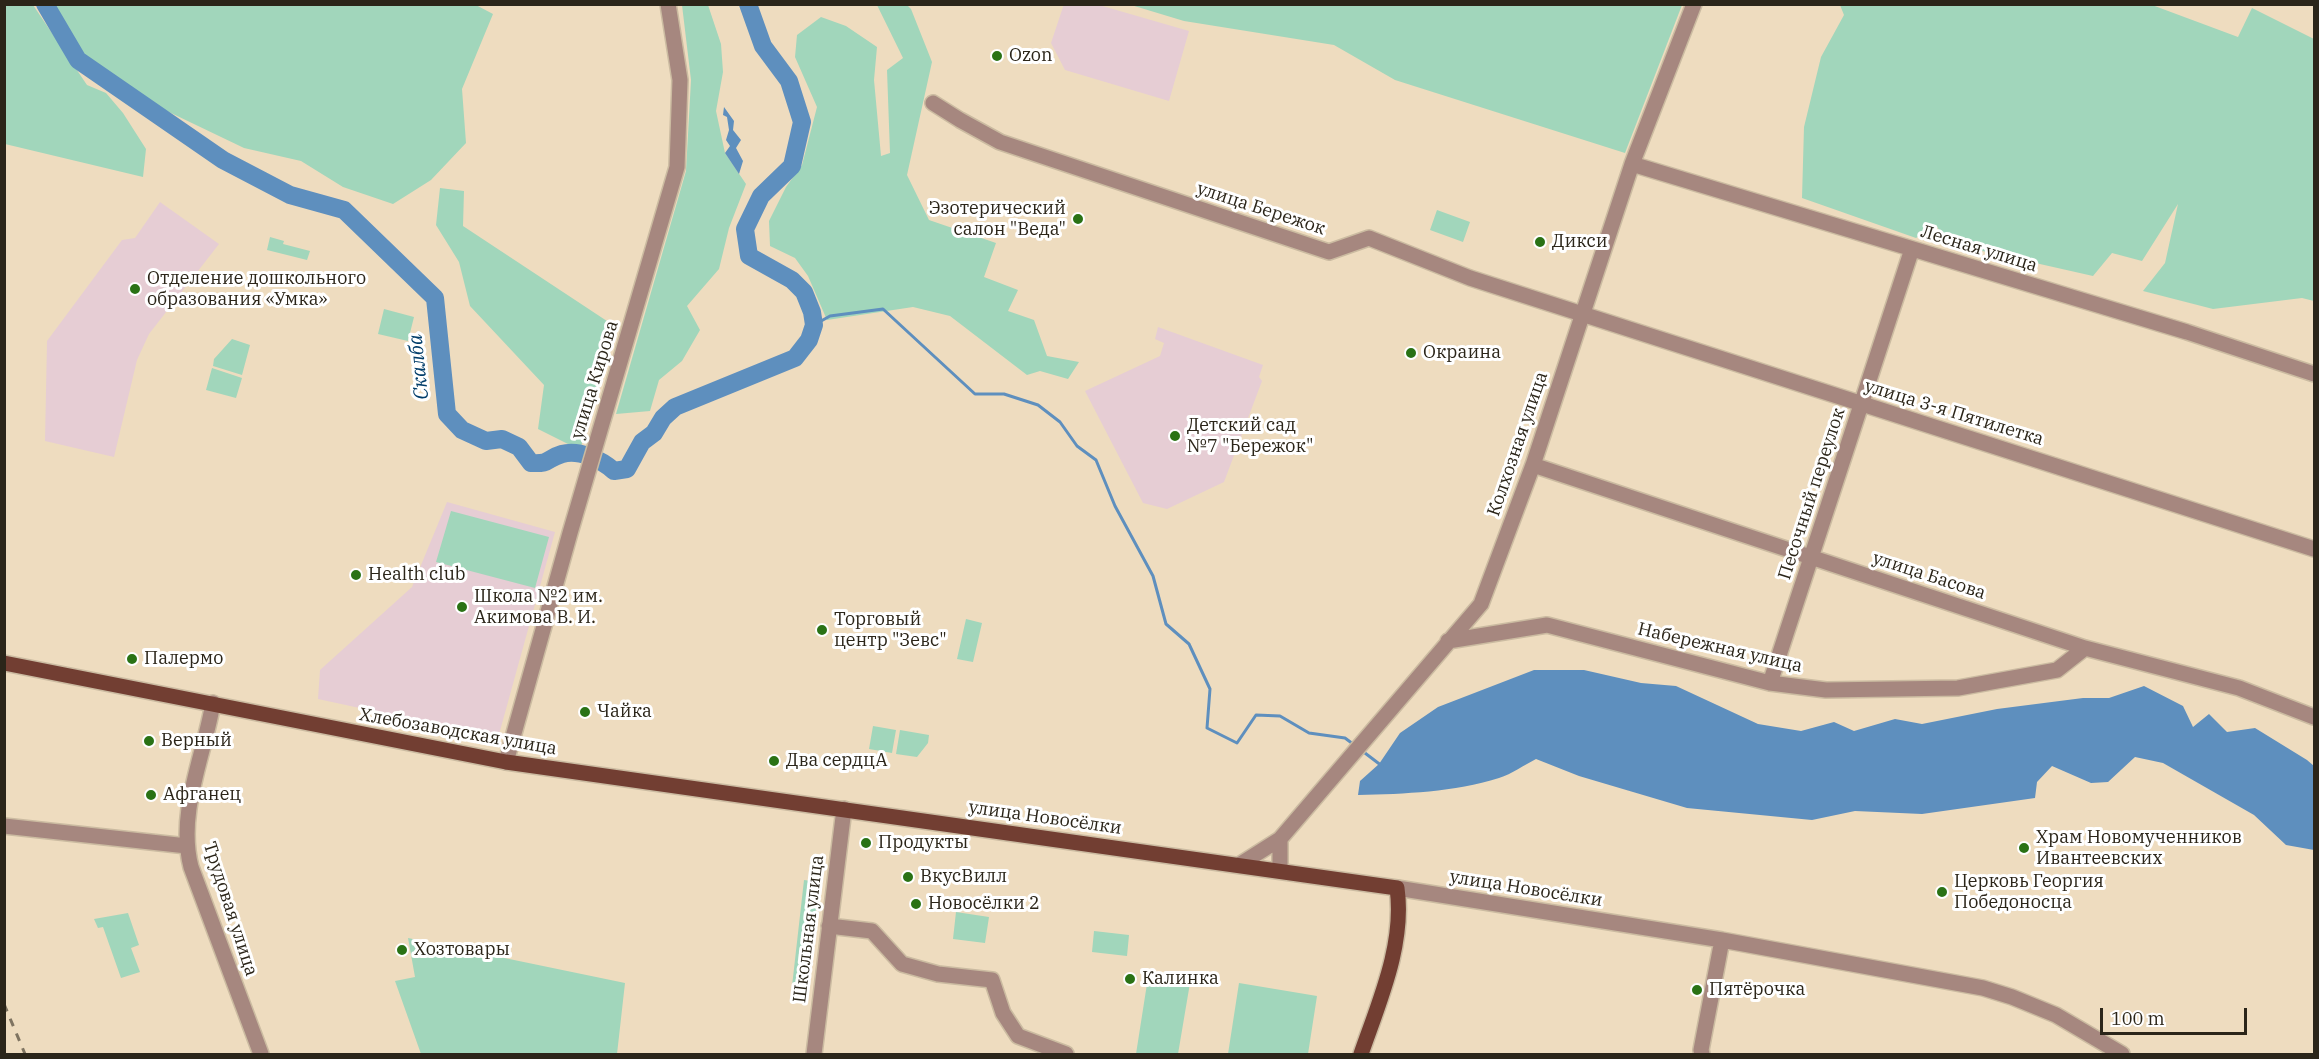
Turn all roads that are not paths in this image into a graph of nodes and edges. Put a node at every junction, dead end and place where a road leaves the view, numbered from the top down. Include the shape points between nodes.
1 (668, 4) edge
2 (1694, 4) edge
3 (933, 103) dead end
4 (1632, 164) junction
5 (1912, 249) junction
6 (1582, 314) junction
7 (2314, 374) edge
8 (1861, 404) junction
9 (1533, 465) junction
10 (2314, 549) edge
11 (1812, 558) junction
12 (1449, 641) junction
13 (2085, 648) junction
14 (4, 663) edge
15 (1770, 683) junction
16 (213, 703) junction
17 (2314, 717) edge
18 (506, 762) junction
19 (844, 809) junction
20 (907, 819) joint
21 (4, 826) edge
22 (1280, 839) junction
23 (187, 846) junction
24 (1239, 865) junction
25 (1280, 871) junction
26 (1397, 888) junction
27 (829, 926) junction
28 (1722, 940) junction
29 (261, 1054) edge
30 (814, 1054) edge
31 (1066, 1054) edge
32 (1361, 1054) edge
33 (1702, 1054) edge
34 (2122, 1054) edge

1 - 18 street, улица Кирова via 680,80 677,167
2 - 4 street, Колхозная улица
3 - 6 street, улица Бережок via 1000,142 1329,252 1369,238 1470,278
4 - 5 street, Лесная улица
4 - 6 street, Колхозная улица
5 - 7 street, Лесная улица
5 - 8 street, Песочный переулок
6 - 8 street, улица 3-я Пятилетка
6 - 9 street, Колхозная улица
8 - 10 street, улица 3-я Пятилетка
8 - 11 street, Песочный переулок
9 - 11 street, улица Басова
9 - 12 street, Колхозная улица via 1481,604
11 - 13 street, улица Басова
11 - 15 street, Песочный переулок
12 - 15 street, Набережная улица via 1547,625
12 - 22 street, Колхозная улица
13 - 15 street, Набережная улица via 2057,669 1958,688 1826,690
13 - 17 street, улица Басова via 2240,688
14 - 16 main road, Хлебозаводская улица
16 - 18 main road, Хлебозаводская улица
16 - 23 street, Трудовая улица via 189,811
18 - 19 main road, Хлебозаводская улица
19 - 20 main road, Хлебозаводская улица
19 - 27 street, Школьная улица
20 - 24 main road, улица Новосёлки
21 - 23 street
22 - 24 street, Колхозная улица
22 - 25 street
23 - 29 street, Трудовая улица via 191,867
24 - 25 main road, улица Новосёлки
25 - 26 main road, улица Новосёлки
26 - 28 street, улица Новосёлки
26 - 32 main road via 1398,927 1386,981
27 - 30 street, Школьная улица
27 - 31 street via 872,931 902,964 947,976 992,980 1003,1013 1018,1036
28 - 33 street
28 - 34 street, улица Новосёлки via 1983,988 2056,1015

